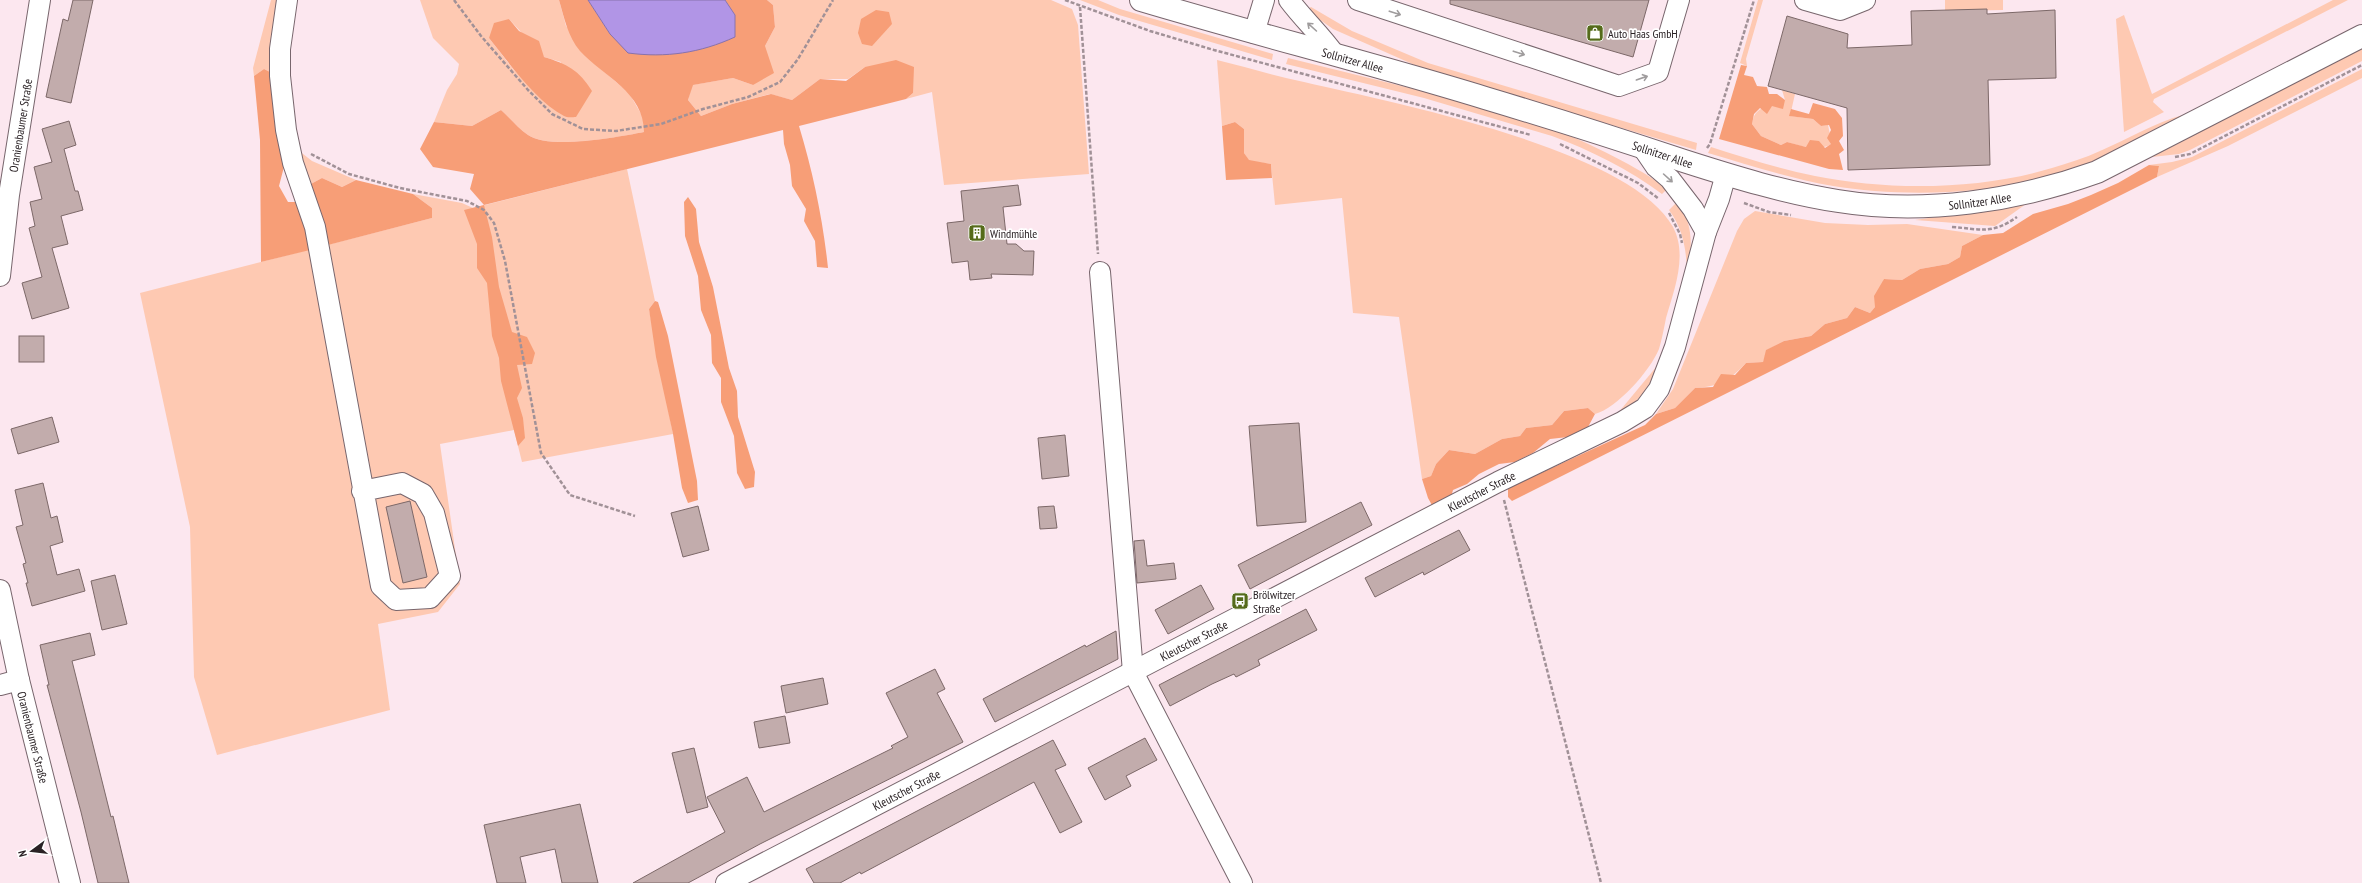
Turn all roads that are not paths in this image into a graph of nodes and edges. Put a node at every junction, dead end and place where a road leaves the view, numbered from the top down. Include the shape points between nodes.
1 (40, 0) edge
2 (287, 0) edge
3 (1141, 0) edge
4 (1264, 0) edge
5 (1289, 0) edge
6 (1358, 0) edge
7 (1679, 0) edge
8 (1805, 0) edge
9 (1865, 0) edge
10 (1254, 33) junction
11 (2362, 36) edge
12 (1334, 55) junction
13 (1644, 148) junction
14 (1726, 174) junction
15 (1706, 232) junction
16 (1100, 272) road end
17 (0, 276) edge
18 (362, 491) junction
19 (0, 590) edge
20 (1133, 672) junction
21 (19, 680) junction
22 (0, 685) edge
23 (70, 883) edge
24 (726, 883) edge
25 (1242, 883) edge

1 - 17 street, Oranienbaumer Straße via 8,195
2 - 18 street via 280,49 286,130 293,163 315,227
3 - 10 main road, Sollnitzer Allee
4 - 10 street
12 -> 5 street via 1322,35 1310,26
6 -> 7 street via 1619,86 1658,72
8 - 9 street via 1840,10
10 - 12 main road, Sollnitzer Allee
11 - 14 main road, Sollnitzer Allee via 2097,172 2029,193 1969,202 1897,206 1839,201
12 - 13 main road, Sollnitzer Allee via 1483,97
13 - 14 main road, Sollnitzer Allee
13 -> 15 street via 1656,168 1670,179 1693,209
14 - 15 street, Kleutscher Straße
15 - 20 street, Kleutscher Straße via 1675,347 1659,389 1645,408
16 - 20 street
18 - 18 street via 381,586 396,600 430,598 450,576 434,513 423,494 402,483
19 - 21 street, Oranienbaumer Straße
20 - 24 street, Kleutscher Straße
20 - 25 street
21 - 22 street
21 - 23 street, Oranienbaumer Straße

